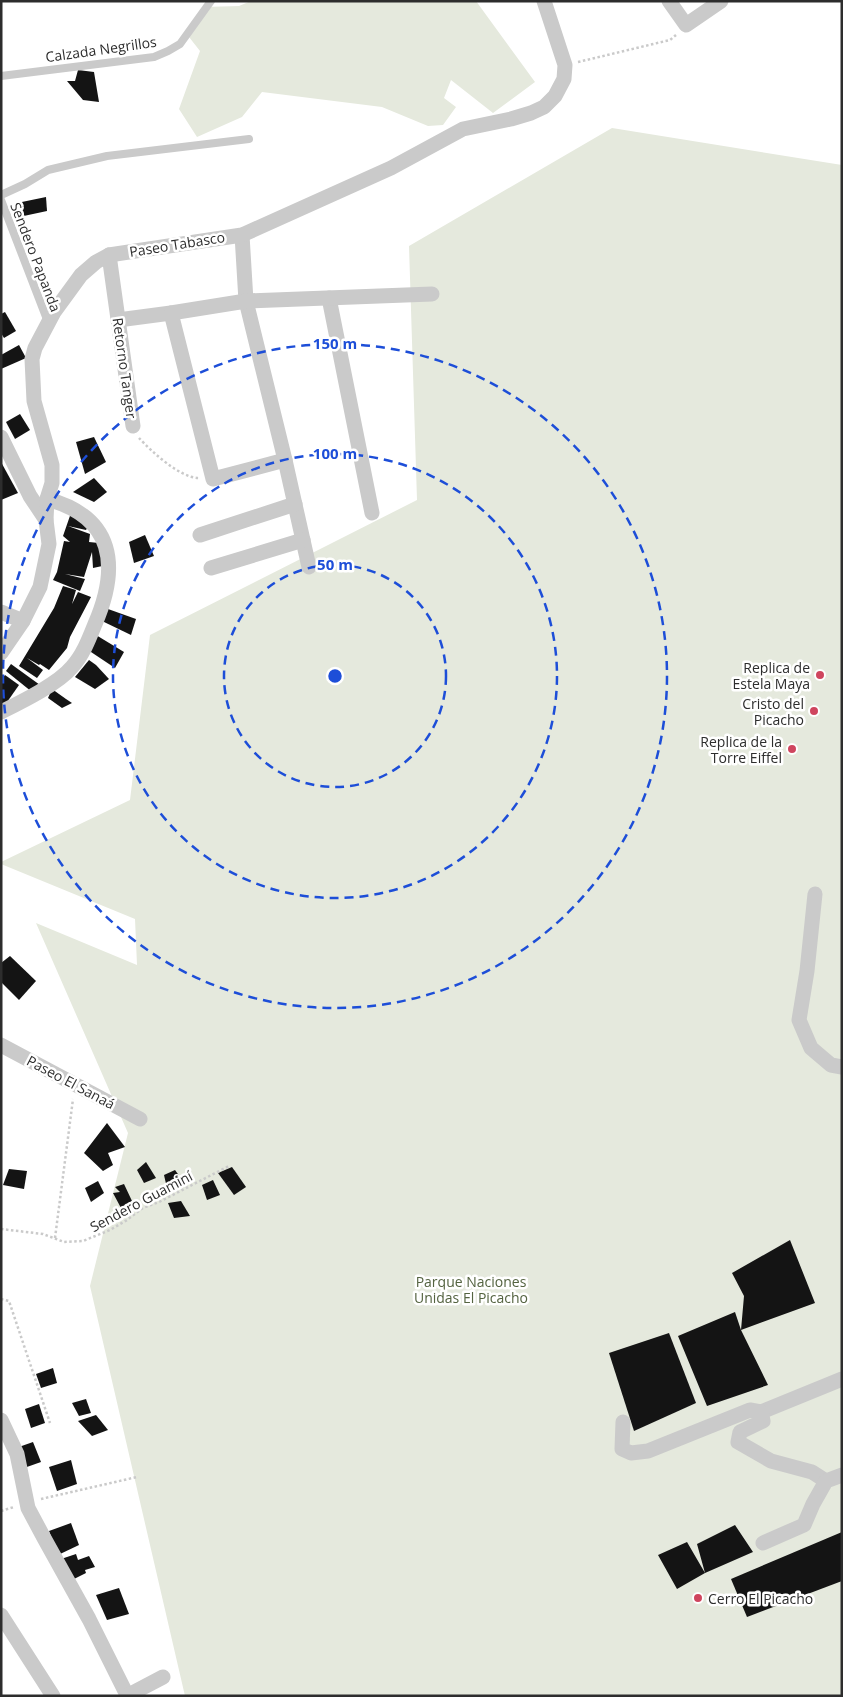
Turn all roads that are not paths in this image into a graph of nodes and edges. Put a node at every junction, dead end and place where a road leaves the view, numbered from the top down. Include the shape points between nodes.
1 (212, 1) edge
2 (544, 1) edge
3 (669, 1) edge
4 (722, 1) edge
5 (1, 76) edge
6 (249, 139) dead end
7 (1, 195) edge
8 (1, 200) edge
9 (242, 235) junction
10 (109, 255) junction
11 (432, 294) dead end
12 (329, 298) junction
13 (246, 301) junction
14 (172, 313) junction
15 (118, 320) junction
16 (48, 323) junction
17 (133, 426) road end
18 (1, 437) edge
19 (285, 460) junction
20 (47, 499) junction
21 (295, 504) junction
22 (372, 513) dead end
23 (46, 520) junction
24 (200, 535) dead end
25 (303, 540) junction
26 (309, 567) dead end
27 (211, 568) dead end
28 (1, 612) edge
29 (23, 620) junction
30 (1, 653) edge
31 (1, 712) edge
32 (815, 894) dead end
33 (1, 1045) edge
34 (842, 1067) edge
35 (140, 1119) dead end
36 (842, 1379) edge
37 (762, 1412) junction
38 (1, 1420) edge
39 (623, 1422) dead end
40 (842, 1475) edge
41 (826, 1481) junction
42 (763, 1542) dead end
43 (1, 1615) edge
44 (163, 1677) dead end
45 (54, 1696) edge
46 (127, 1696) edge

1 - 5 lane, Calzada Negrillos via 180,44 154,57
2 - 9 street, Paseo Tabasco via 565,65 564,79 555,96 544,107 511,119 463,129 391,168
3 - 4 street via 686,25
6 - 7 lane via 107,156 48,170
8 - 16 lane, Sendero Papanda
9 - 10 street, Paseo Tabasco
9 - 13 street
10 - 15 street, Retorno Tanger
10 - 16 street, Paseo Tabasco via 81,275
11 - 12 street
12 - 13 street
12 - 22 street
13 - 14 street
13 - 19 street
14 - 15 street
14 - 19 street via 213,479
15 - 17 street, Retorno Tanger
16 - 20 street, Paseo Tabasco via 32,359 34,401 52,465 52,483
18 - 23 street via 30,496
19 - 21 street
20 - 23 street, Paseo Tabasco
20 - 31 street via 70,506 92,522 102,536 109,566 107,589 102,610 84,650 71,668 54,682
21 - 24 street
21 - 25 street
23 - 29 street, Paseo Tabasco via 49,544 40,587
25 - 26 street
25 - 27 street
28 - 29 street
29 - 30 street, Paseo Tabasco
32 - 34 street via 799,1020 811,1048 831,1065
33 - 35 street, Paseo El Sanaá
36 - 37 street
37 - 39 street via 750,1410 648,1451 631,1453 622,1449
37 - 41 street via 763,1421 740,1432 738,1442 771,1461 812,1472
38 - 46 street via 17,1454 27,1503
40 - 41 street
41 - 42 street via 804,1525
43 - 45 street
44 - 46 street

